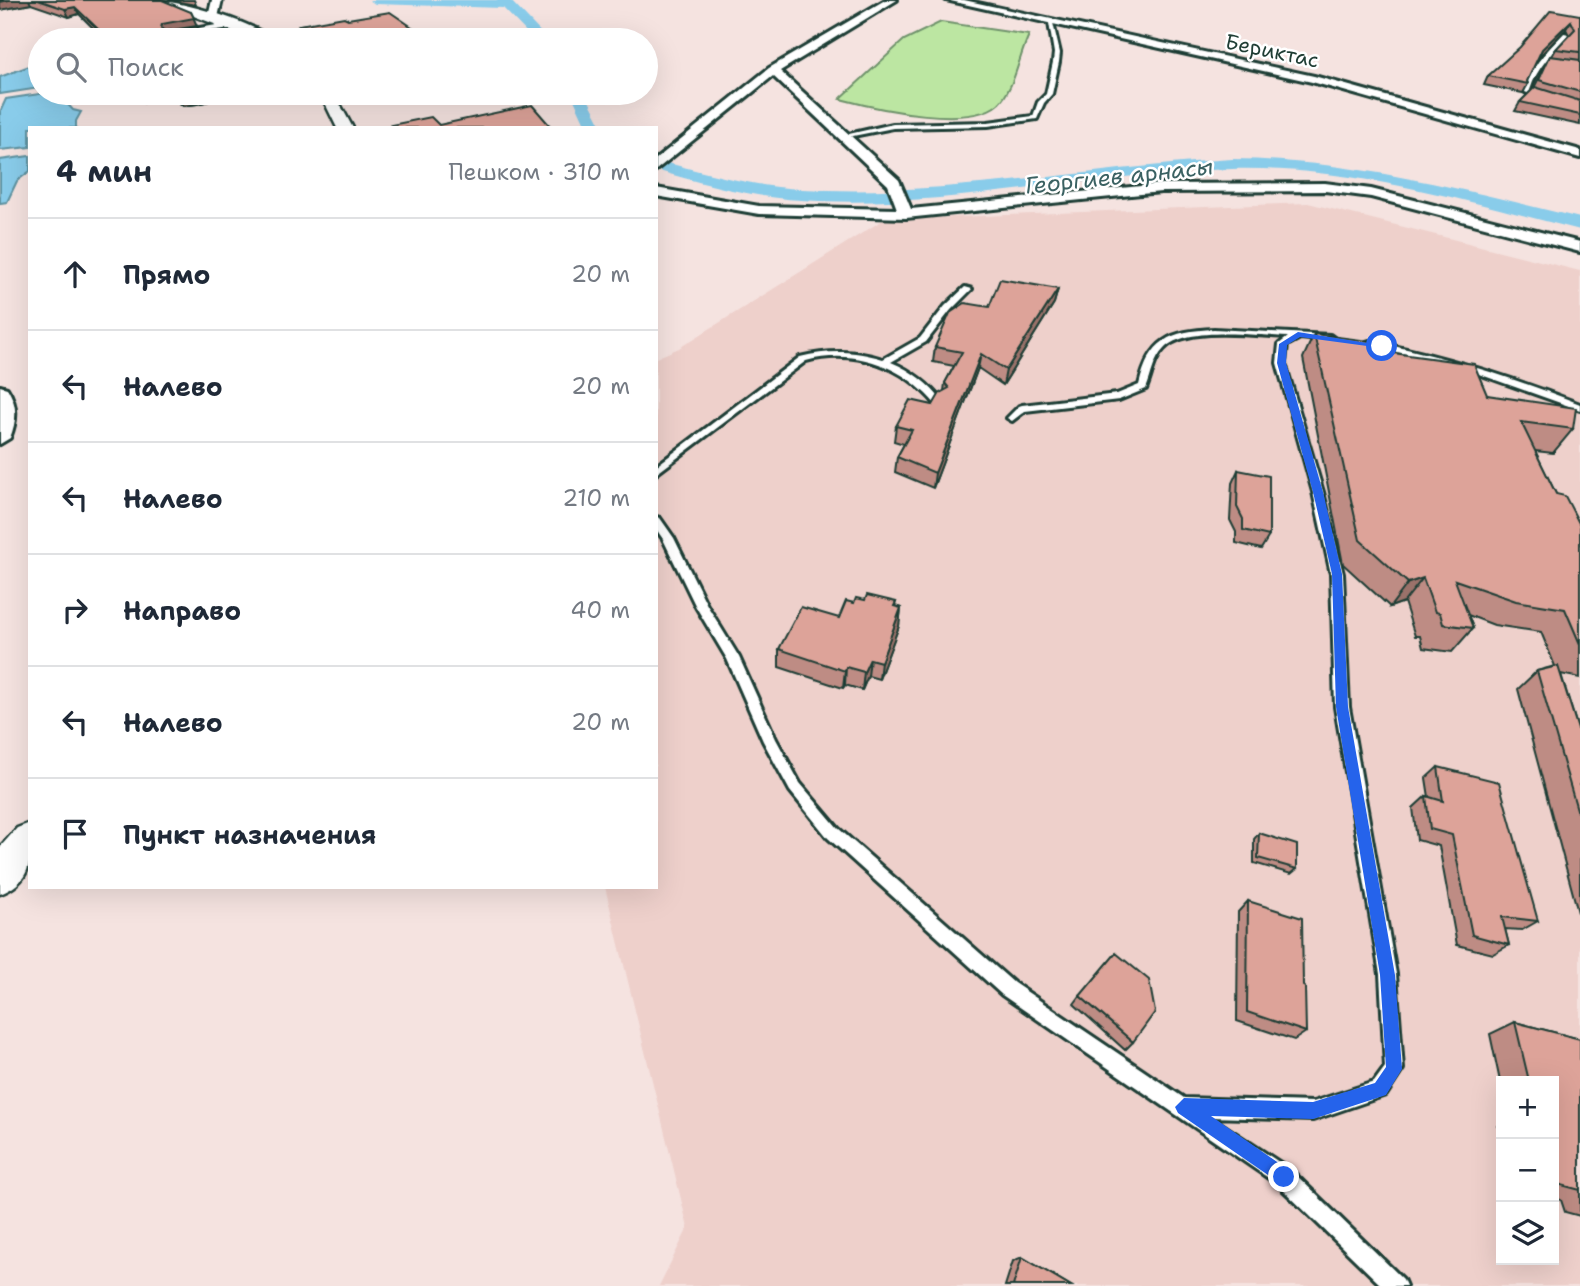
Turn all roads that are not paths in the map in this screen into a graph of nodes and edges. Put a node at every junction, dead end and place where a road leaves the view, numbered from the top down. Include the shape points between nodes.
1 (158, 0) edge
2 (217, 0) edge
3 (892, 0) edge
4 (951, 0) edge
5 (213, 17) junction
6 (1051, 23) junction
7 (233, 25) junction
8 (212, 28) edge
9 (240, 28) edge
10 (1566, 34) edge
11 (1542, 60) junction
12 (1553, 62) edge
13 (774, 70) junction
14 (1549, 99) edge
15 (333, 105) edge
16 (344, 126) edge
17 (843, 136) junction
18 (1580, 154) edge
19 (658, 164) edge
20 (658, 192) edge
21 (905, 213) junction
22 (1580, 247) edge
23 (968, 289) dead end
24 (1298, 335) junction
25 (885, 362) junction
26 (0, 392) edge
27 (939, 403) edge
28 (1580, 407) edge
29 (1012, 418) dead end
30 (0, 438) edge
31 (658, 469) edge
32 (658, 524) edge
33 (28, 842) edge
34 (0, 876) edge
35 (1184, 1107) junction
36 (1396, 1286) edge

1 - 5 street
2 - 5 street
3 - 13 street
4 - 6 street, Бериктас via 1017,8
5 - 7 street
6 - 17 lane via 1055,63 1049,94 1035,118 893,126
6 - 18 street, Бериктас via 1314,79
7 - 8 street
7 - 9 street
10 - 11 lane
11 - 12 lane
11 - 14 lane via 1527,91
13 - 17 street
13 - 19 street
15 - 16 street
17 - 21 street via 894,183
20 - 21 street via 759,210
21 - 22 street via 1161,188 1325,187 1371,193
23 - 25 lane via 923,340
24 - 28 lane via 1444,360
24 - 29 lane via 1197,333 1174,337 1160,346 1143,387 1119,397 1023,408
24 - 35 lane via 1283,344 1281,363 1337,574 1342,707 1388,975 1394,1069 1380,1089 1313,1111
25 - 27 lane via 932,392
25 - 31 lane via 820,352 803,359
26 - 30 street via 6,400 6,425
32 - 35 lane via 733,657 769,741 796,787 834,833 1008,989
33 - 34 street
35 - 36 lane via 1284,1177

